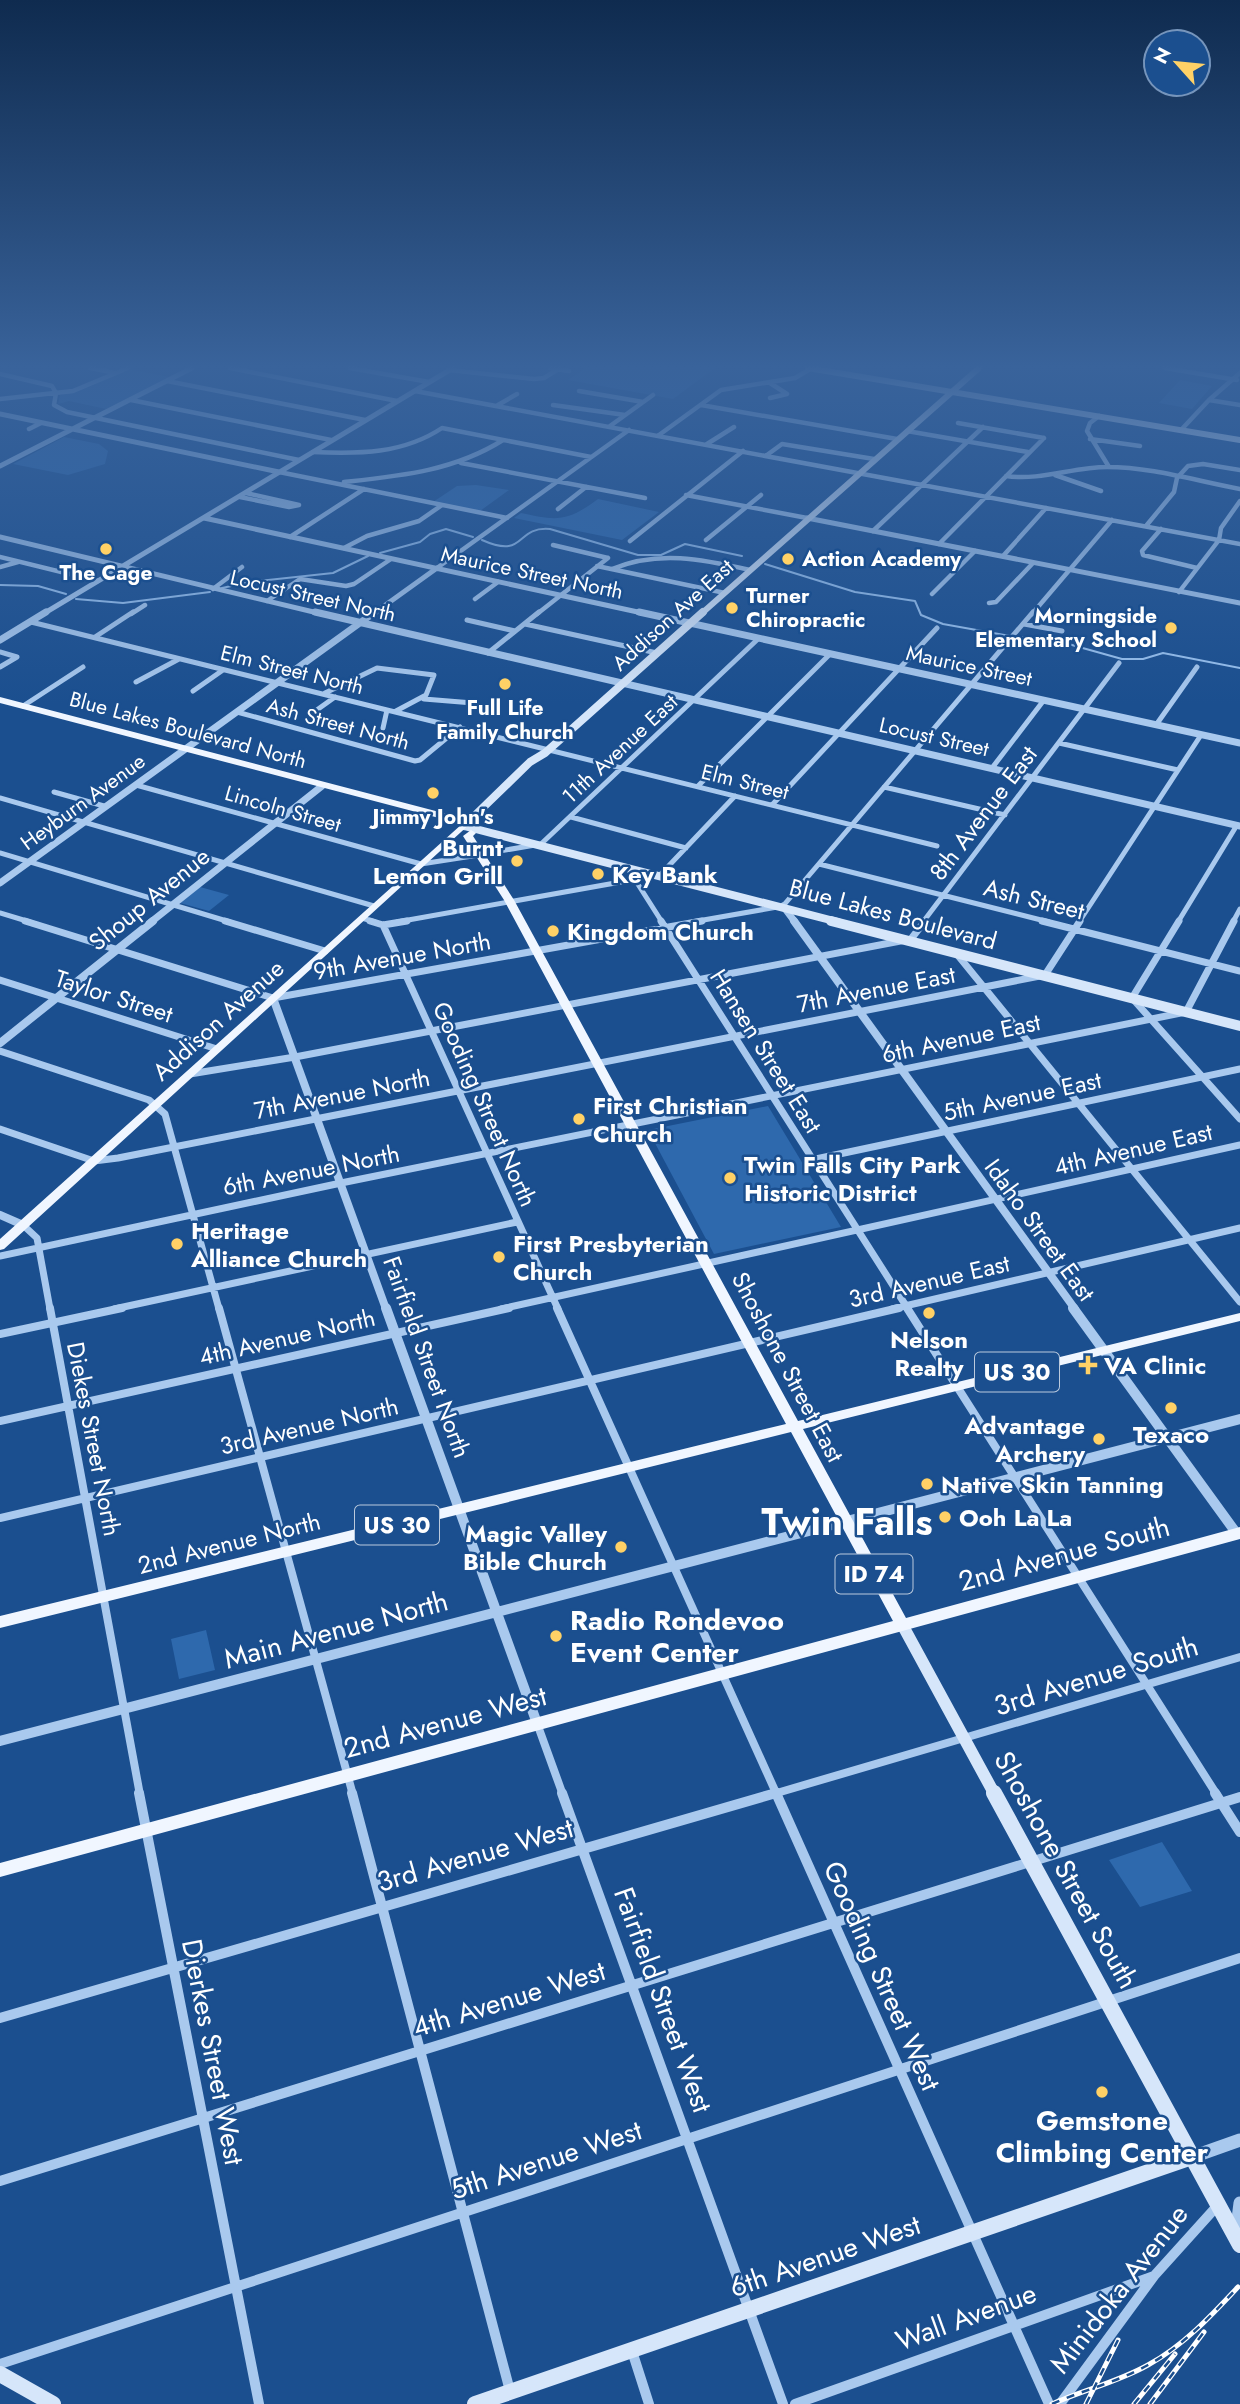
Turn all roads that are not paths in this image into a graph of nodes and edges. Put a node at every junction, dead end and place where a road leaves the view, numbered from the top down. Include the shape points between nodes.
1 (266, 480) edge
2 (320, 480) edge
3 (361, 480) edge
4 (548, 480) edge
5 (559, 480) edge
6 (705, 480) edge
7 (850, 480) edge
8 (900, 480) edge
9 (927, 480) edge
10 (1003, 480) edge
11 (1069, 480) edge
12 (1177, 480) edge
13 (1190, 480) edge
14 (557, 482) junction
15 (334, 483) junction
16 (923, 484) junction
17 (586, 487) junction
18 (365, 489) junction
19 (1240, 489) edge
20 (1101, 491) dead end
21 (246, 493) junction
22 (686, 495) junction
23 (761, 495) dead end
24 (240, 497) junction
25 (987, 497) junction
26 (645, 498) dead end
27 (1240, 501) edge
28 (442, 505) junction
29 (747, 506) junction
30 (1046, 508) junction
31 (558, 509) dead end
32 (204, 518) junction
33 (507, 518) junction
34 (808, 518) junction
35 (1112, 520) junction
36 (1146, 526) junction
37 (1161, 529) junction
38 (873, 531) junction
39 (0, 537) edge
40 (290, 537) junction
41 (706, 540) dead end
42 (1219, 540) junction
43 (630, 541) dead end
44 (939, 544) junction
45 (1240, 544) edge
46 (553, 545) dead end
47 (344, 548) junction
48 (975, 551) junction
49 (1003, 556) junction
50 (0, 557) edge
51 (391, 559) junction
52 (18, 562) junction
53 (1033, 563) junction
54 (597, 566) junction
55 (0, 567) edge
56 (123, 567) junction
57 (242, 567) dead end
58 (1197, 568) junction
59 (437, 569) junction
60 (612, 569) junction
61 (750, 570) junction
62 (1070, 570) junction
63 (98, 581) junction
64 (498, 582) junction
65 (214, 589) junction
66 (1179, 592) junction
67 (725, 593) junction
68 (932, 594) dead end
69 (560, 596) junction
70 (475, 599) dead end
71 (267, 601) junction
72 (989, 603) dead end
73 (1240, 603) edge
74 (145, 605) dead end
75 (467, 620) dead end
76 (30, 622) junction
77 (360, 623) junction
78 (690, 623) junction
79 (525, 624) junction
80 (1024, 624) junction
81 (937, 628) dead end
82 (515, 631) junction
83 (1062, 631) dead end
84 (95, 637) junction
85 (760, 638) junction
86 (0, 640) edge
87 (0, 652) edge
88 (488, 653) junction
89 (657, 653) junction
90 (830, 654) junction
91 (179, 659) junction
92 (1119, 663) dead end
93 (0, 667) edge
94 (83, 667) dead end
95 (1197, 667) dead end
96 (898, 669) junction
97 (223, 670) junction
98 (136, 682) dead end
99 (279, 682) junction
100 (622, 683) junction
101 (972, 685) junction
102 (193, 691) dead end
103 (324, 694) junction
104 (335, 697) junction
105 (424, 699) junction
106 (695, 699) junction
107 (0, 700) edge
108 (1044, 700) junction
109 (473, 704) dead end
110 (23, 706) junction
111 (1084, 709) junction
112 (387, 710) junction
113 (237, 712) junction
114 (314, 712) dead end
115 (395, 712) junction
116 (769, 717) junction
117 (1156, 725) junction
118 (460, 727) junction
119 (383, 728) dead end
120 (840, 733) junction
121 (1201, 735) junction
122 (1059, 743) junction
123 (1240, 743) edge
124 (187, 749) junction
125 (547, 750) junction
126 (915, 750) junction
127 (623, 768) junction
128 (992, 768) junction
129 (1178, 770) junction
130 (1032, 778) junction
131 (136, 785) junction
132 (323, 786) junction
133 (698, 786) junction
134 (884, 787) junction
135 (54, 792) dead end
136 (735, 796) junction
137 (0, 798) edge
138 (772, 805) junction
139 (104, 806) junction
140 (1153, 807) junction
141 (1005, 815) junction
142 (571, 817) junction
143 (83, 822) junction
144 (275, 823) junction
145 (1239, 824) edge
146 (468, 825) junction
147 (852, 825) junction
148 (538, 843) junction
149 (936, 846) dead end
150 (687, 848) junction
151 (0, 853) edge
152 (485, 858) junction
153 (29, 862) junction
154 (225, 862) junction
155 (421, 864) junction
156 (819, 864) junction
157 (625, 866) junction
158 (660, 875) junction
159 (634, 879) junction
160 (0, 883) edge
161 (945, 896) junction
162 (509, 901) junction
163 (173, 905) junction
164 (374, 906) junction
165 (783, 906) junction
166 (1240, 909) edge
167 (0, 913) edge
168 (362, 918) junction
169 (383, 925) junction
170 (665, 928) junction
171 (1075, 930) junction
172 (911, 939) junction
173 (118, 949) junction
174 (325, 951) junction
175 (954, 951) junction
176 (1160, 951) junction
177 (537, 952) junction
178 (819, 957) junction
179 (1212, 964) junction
180 (1240, 971) edge
181 (406, 975) junction
182 (1045, 975) junction
183 (0, 980) edge
184 (698, 981) junction
185 (984, 987) junction
186 (56, 998) junction
187 (273, 998) junction
188 (1132, 998) junction
189 (566, 1006) junction
190 (859, 1012) junction
191 (1186, 1012) junction
192 (1151, 1019) junction
193 (1240, 1026) edge
194 (431, 1031) junction
195 (733, 1037) junction
196 (0, 1043) edge
197 (1030, 1044) junction
198 (217, 1049) junction
199 (0, 1051) edge
200 (295, 1057) junction
201 (597, 1064) junction
202 (1240, 1069) edge
203 (901, 1070) junction
204 (190, 1074) junction
205 (1203, 1077) junction
206 (458, 1090) junction
207 (771, 1096) junction
208 (1078, 1104) junction
209 (156, 1105) junction
210 (317, 1118) junction
211 (1240, 1119) edge
212 (631, 1125) junction
213 (0, 1129) edge
214 (946, 1132) junction
215 (1240, 1145) edge
216 (174, 1147) junction
217 (487, 1154) junction
218 (811, 1160) junction
219 (94, 1161) junction
220 (1132, 1169) junction
221 (341, 1183) junction
222 (994, 1199) junction
223 (192, 1214) junction
224 (0, 1215) edge
225 (517, 1222) junction
226 (23, 1225) junction
227 (1240, 1228) edge
228 (856, 1230) junction
229 (1189, 1240) junction
230 (0, 1246) edge
231 (39, 1248) junction
232 (0, 1256) edge
233 (368, 1256) junction
234 (706, 1263) junction
235 (1048, 1273) junction
236 (213, 1289) junction
237 (552, 1298) junction
238 (1240, 1303) edge
239 (904, 1307) junction
240 (1240, 1317) edge
241 (52, 1323) junction
242 (396, 1333) junction
243 (0, 1334) edge
244 (749, 1343) junction
245 (1104, 1351) junction
246 (236, 1369) junction
247 (590, 1380) junction
248 (955, 1388) junction
249 (68, 1406) junction
250 (426, 1419) junction
251 (1240, 1419) edge
252 (0, 1421) edge
253 (795, 1427) junction
254 (1168, 1439) junction
255 (261, 1457) junction
256 (630, 1468) junction
257 (1013, 1478) junction
258 (85, 1498) junction
259 (460, 1509) junction
260 (0, 1518) edge
261 (846, 1521) junction
262 (1239, 1535) edge
263 (287, 1552) junction
264 (675, 1566) junction
265 (1077, 1576) junction
266 (104, 1597) junction
267 (497, 1612) junction
268 (0, 1622) edge
269 (903, 1626) junction
270 (1240, 1657) edge
271 (317, 1658) junction
272 (722, 1672) junction
273 (1146, 1685) junction
274 (125, 1708) junction
275 (538, 1726) junction
276 (964, 1739) junction
277 (0, 1741) edge
278 (348, 1775) junction
279 (777, 1794) junction
280 (1240, 1797) edge
281 (1221, 1802) junction
282 (147, 1830) junction
283 (1240, 1832) edge
284 (582, 1847) junction
285 (1032, 1863) junction
286 (0, 1870) edge
287 (382, 1906) junction
288 (834, 1923) junction
289 (1240, 1958) edge
290 (173, 1966) junction
291 (632, 1985) junction
292 (1108, 2002) junction
293 (0, 2018) edge
294 (420, 2050) junction
295 (899, 2069) junction
296 (203, 2119) junction
297 (687, 2138) junction
298 (1240, 2140) edge
299 (1192, 2157) junction
300 (0, 2181) edge
301 (1240, 2203) edge
302 (1218, 2205) junction
303 (463, 2211) junction
304 (972, 2233) junction
305 (1238, 2241) edge
306 (1154, 2276) junction
307 (235, 2285) junction
308 (749, 2310) junction
309 (1014, 2326) junction
310 (631, 2350) junction
311 (0, 2364) edge
312 (0, 2374) edge
313 (510, 2392) junction
314 (53, 2404) edge
315 (259, 2404) edge
316 (475, 2404) edge
317 (649, 2404) edge
318 (783, 2404) edge
319 (795, 2404) edge
320 (1049, 2404) edge
321 (1060, 2404) edge

1 - 21 street
2 - 15 street
3 - 15 street
4 - 14 street
5 - 14 street
6 - 22 street
7 - 34 main road, Addison Ave East
8 - 16 street
9 - 16 street
10 - 25 street
11 - 20 street
12 - 36 street via 1174,492
13 - 19 street
14 - 17 street
14 - 33 street
15 - 18 street
16 - 25 street
16 - 38 street
17 - 26 street
17 - 31 street
18 - 28 street
18 - 40 street
21 - 24 street
21 - 24 street via 299,505
22 - 29 street
22 - 43 street
23 - 29 street
24 - 32 street
25 - 30 street
25 - 44 street
27 - 42 street via 1221,528
28 - 33 street
28 - 47 street via 419,521 367,536
29 - 34 street
29 - 41 street
30 - 35 street
30 - 49 street
32 - 40 street, Maurice Street North
32 - 56 street
33 - 59 street
34 - 38 street
34 - 61 main road, Addison Ave East
35 - 36 street
35 - 62 street
36 - 37 street
37 - 42 street
37 - 58 street via 1143,555
38 - 44 street
39 - 56 street, Locust Street North
40 - 47 street, Maurice Street North
42 - 45 street
42 - 58 street
44 - 48 street
46 - 54 street via 608,558
47 - 51 street, Maurice Street North
48 - 49 street
48 - 68 street
49 - 53 street
50 - 52 street
51 - 59 street, Maurice Street North
51 - 71 street via 354,584 300,579
52 - 55 street
52 - 63 street
53 - 62 street
53 - 72 street via 996,602
54 - 60 street
54 - 69 street
56 - 63 street
56 - 65 street, Locust Street North
57 - 65 street
58 - 66 street
59 - 64 street, Maurice Street North
59 - 77 street, Heyburn Avenue
60 - 61 street via 634,560 676,555
60 - 67 street
61 - 67 main road, Addison Ave East
62 - 66 street
62 - 80 street
63 - 76 street
64 - 69 street, Maurice Street North
64 - 70 street
65 - 71 street, Locust Street North
66 - 73 street
67 - 78 main road, Addison Ave East
69 - 78 street, Maurice Street North
69 - 79 street
71 - 77 street, Locust Street North
74 - 84 street
75 - 82 street
76 - 84 street, Elm Street North
76 - 86 street
77 - 88 street, Locust Street North
77 - 99 street, Heyburn Avenue
78 - 85 street, Maurice Street
78 - 89 main road, Addison Ave East
79 - 82 street
79 - 89 street
80 - 83 street
80 - 101 street
81 - 96 street
82 - 88 street
84 - 91 street, Elm Street North
85 - 90 street, Maurice Street
85 - 106 street, 11th Avenue East
87 - 93 street via 17,657
88 - 100 street, Locust Street North
89 - 100 main road, Addison Ave East
90 - 96 street, Maurice Street
90 - 116 street
91 - 97 street, Elm Street North
91 - 98 street
92 - 111 street, 8th Avenue East
94 - 110 street
95 - 117 street
96 - 101 street, Maurice Street
96 - 120 street
97 - 99 street, Elm Street North
97 - 102 street
99 - 103 street, Elm Street North
99 - 113 street, Heyburn Avenue
100 - 106 street, Locust Street
100 - 125 main road, Addison Ave East
101 - 108 street, Maurice Street
101 - 126 street
103 - 104 street, Elm Street North
103 - 105 street via 371,669 389,668 433,675
104 - 112 street, Elm Street North
104 - 114 street
105 - 109 street
105 - 115 street
106 - 116 street, Locust Street
106 - 127 street, 11th Avenue East
107 - 110 main road, Blue Lakes Boulevard North
108 - 111 street, Maurice Street
108 - 128 street
110 - 124 main road, Blue Lakes Boulevard North
111 - 117 street, Maurice Street
111 - 122 street, 8th Avenue East
112 - 115 street, Elm Street North
112 - 119 street
113 - 118 street, Ash Street North via 415,761
113 - 124 street, Heyburn Avenue
115 - 118 street, Elm Street North
116 - 120 street, Locust Street
116 - 133 street
117 - 121 street, Maurice Street
118 - 125 street, Elm Street North
120 - 126 street, Locust Street
120 - 138 street
121 - 123 street, Maurice Street
121 - 129 street
122 - 129 street
122 - 130 street, 8th Avenue East
124 - 131 street, Heyburn Avenue
124 - 132 main road, Blue Lakes Boulevard North
125 - 127 street, Elm Street
125 - 146 main road, Addison Ave East
126 - 128 street, Locust Street
126 - 134 street
127 - 133 street, Elm Street
127 - 142 street, 11th Avenue East
128 - 130 street, Locust Street
129 - 140 street
130 - 140 street, Locust Street
130 - 141 street, 8th Avenue East
131 - 139 street, Heyburn Avenue
131 - 144 street, Lincoln Street
132 - 144 street, Shoup Avenue
132 - 146 main road, Blue Lakes Boulevard North
133 - 136 street, Elm Street
134 - 141 street
134 - 147 street
135 - 139 street
136 - 138 street, Elm Street
136 - 150 street
137 - 143 street
138 - 147 street, Elm Street
139 - 143 street, Heyburn Avenue
140 - 145 street, Locust Street
140 - 171 street
141 - 161 street, 8th Avenue East
142 - 148 street, 11th Avenue East
142 - 150 street
143 - 153 street, Heyburn Avenue
143 - 154 street
144 - 154 street, Shoup Avenue
144 - 155 street, Lincoln Street
145 - 176 street
146 - 148 main road, Blue Lakes Boulevard
146 - 152 main road, Shoshone Street East via 468,836
146 - 155 main road, Addison Avenue
147 - 149 street, Elm Street
147 - 156 street
148 - 152 street
148 - 157 main road, Blue Lakes Boulevard
150 - 158 street
151 - 153 street
152 - 155 street
152 - 162 main road, Shoshone Street East
153 - 160 street, Heyburn Avenue
153 - 163 street
154 - 163 street, Shoup Avenue
154 - 164 street
155 - 164 main road, Addison Avenue
156 - 161 street, Ash Street
156 - 165 street
157 - 158 main road, Blue Lakes Boulevard
157 - 159 street, Hansen Street East
158 - 159 street
158 - 165 main road, Blue Lakes Boulevard
159 - 162 street
159 - 170 street, Hansen Street East
161 - 171 street, Ash Street
161 - 172 street, 8th Avenue East
162 - 169 street
162 - 177 main road, Shoshone Street East
163 - 173 street, Shoup Avenue
163 - 174 street
164 - 168 main road, Addison Avenue
165 - 170 street, 9th Avenue North
165 - 172 main road, Blue Lakes Boulevard
165 - 178 street, Idaho Street East
166 - 179 street
167 - 173 street
168 - 169 street
168 - 174 main road, Addison Avenue
169 - 181 street, Gooding Street North
170 - 177 street, 9th Avenue North
170 - 184 street, Hansen Street East
171 - 176 street, Ash Street
171 - 182 street
172 - 175 main road, Blue Lakes Boulevard
172 - 178 street
173 - 186 street, Shoup Avenue
173 - 187 street
174 - 187 main road, Addison Avenue
175 - 182 main road, Blue Lakes Boulevard
175 - 185 street
176 - 179 street, Ash Street
176 - 188 street
177 - 181 street, 9th Avenue North
177 - 189 main road, Shoshone Street East
178 - 184 street
178 - 190 street, Idaho Street East
179 - 180 street, Ash Street
179 - 191 street
181 - 187 street, 9th Avenue North
181 - 194 street, Gooding Street North
182 - 185 street, 7th Avenue East
182 - 188 main road, Blue Lakes Boulevard
183 - 186 street, Taylor Street
184 - 189 street
184 - 195 street, Hansen Street East
185 - 190 street, 7th Avenue East
185 - 197 street
186 - 196 street, Shoup Avenue
186 - 198 street, Taylor Street
187 - 198 main road, Addison Avenue
187 - 200 street, Fairfield Street North
188 - 191 main road, Blue Lakes Boulevard
188 - 192 street
189 - 194 street
189 - 201 main road, Shoshone Street East
190 - 195 street, 7th Avenue East
190 - 203 street, Idaho Street East
191 - 192 street, 6th Avenue East
191 - 193 main road, Blue Lakes Boulevard
192 - 197 street, 6th Avenue East
192 - 205 street
194 - 200 street
194 - 206 street, Gooding Street North
195 - 201 street, 7th Avenue East
195 - 207 street, Hansen Street East
197 - 203 street, 6th Avenue East
197 - 208 street
198 - 204 main road, Addison Avenue
199 - 209 street
200 - 204 street
200 - 210 street, Fairfield Street North
201 - 206 street, 7th Avenue North
201 - 212 main road, Shoshone Street East
202 - 205 street, 5th Avenue East
203 - 207 street, 6th Avenue East
203 - 214 street, Idaho Street East
204 - 209 main road, Addison Avenue
205 - 208 street, 5th Avenue East
205 - 211 street
206 - 210 street, 7th Avenue North
206 - 217 street, Gooding Street North
207 - 212 street, 6th Avenue East
207 - 218 street, Hansen Street East
208 - 214 street, 5th Avenue East
208 - 220 street
209 - 216 street via 165,1114
209 - 219 main road, Addison Avenue
210 - 216 street, 7th Avenue North
210 - 221 street, Fairfield Street North
212 - 217 street, 6th Avenue North
212 - 234 main road, Shoshone Street East
213 - 219 street
214 - 218 street, 5th Avenue East
214 - 222 street, Idaho Street East
215 - 220 street, 4th Avenue East
216 - 219 street, 7th Avenue North
216 - 223 street
217 - 221 street, 6th Avenue North
217 - 225 street, Gooding Street North
218 - 228 street, Hansen Street East
219 - 226 main road, Addison Avenue
220 - 222 street, 4th Avenue East
220 - 229 street
221 - 223 street, 6th Avenue North
221 - 233 street, Fairfield Street North
222 - 228 street, 4th Avenue East
222 - 235 street, Idaho Street East
223 - 231 street, 6th Avenue North
223 - 236 street
224 - 226 street
225 - 233 street
225 - 237 street, Gooding Street North
226 - 230 main road, Addison Avenue
226 - 231 street, Diekes Street North via 37,1238
227 - 229 street, 3rd Avenue East
228 - 234 street, 4th Avenue East
228 - 239 street, Hansen Street East
229 - 235 street, 3rd Avenue East
229 - 238 street
231 - 232 street, 6th Avenue North
231 - 241 street, Diekes Street North
233 - 236 street
233 - 242 street, Fairfield Street North
234 - 237 street, 4th Avenue North
234 - 244 main road, Shoshone Street East
235 - 239 street, 3rd Avenue East
235 - 245 street, Idaho Street East
236 - 241 street
236 - 246 street
237 - 242 street, 4th Avenue North
237 - 247 street, Gooding Street North
239 - 244 street, 3rd Avenue East
239 - 248 street, Hansen Street East
240 - 245 main road, US 30
241 - 243 street
241 - 249 street, Diekes Street North
242 - 246 street, 4th Avenue North
242 - 250 street, Fairfield Street North
244 - 247 street, 3rd Avenue North
244 - 253 main road, Shoshone Street East
245 - 248 main road, US 30
245 - 254 street, Idaho Street East
246 - 249 street, 4th Avenue North
246 - 255 street
247 - 250 street, 3rd Avenue North
247 - 256 street, Gooding Street North
248 - 253 main road, US 30
248 - 257 street, Hansen Street East
249 - 252 street, 4th Avenue North
249 - 258 street, Diekes Street North
250 - 255 street, 3rd Avenue North
250 - 259 street, Fairfield Street North
251 - 254 street, Main Avenue North
253 - 256 main road, 2nd Avenue North / US 30
253 - 261 main road, Shoshone Street East / ID 74
254 - 257 street, Main Avenue North
254 - 262 street, Idaho Street East
255 - 258 street, 3rd Avenue North
255 - 263 street
256 - 259 main road, 2nd Avenue North / US 30
256 - 264 street, Gooding Street North
257 - 261 street, Main Avenue North
257 - 265 street, Hansen Street East
258 - 260 street, 3rd Avenue North
258 - 266 street, Diekes Street North
259 - 263 main road, 2nd Avenue North / US 30
259 - 267 street, Fairfield Street North
261 - 264 street, Main Avenue North
261 - 269 main road, Shoshone Street South / ID 74
262 - 265 main road, 2nd Avenue South
263 - 266 main road, 2nd Avenue North / US 30
263 - 271 street
264 - 267 street, Main Avenue North
264 - 272 street, Gooding Street West
265 - 269 main road, 2nd Avenue South
265 - 273 street, Hansen Street East
266 - 268 main road, 2nd Avenue North / US 30
266 - 274 street, Diekes Street North
267 - 271 street, Main Avenue North
267 - 275 street, Fairfield Street West
269 - 272 main road, 2nd Avenue West
269 - 276 main road, Shoshone Street South / ID 74
270 - 273 street, 3rd Avenue South
271 - 274 street, Main Avenue North
271 - 278 street
272 - 275 main road, 2nd Avenue West
272 - 279 street, Gooding Street West
273 - 276 street, 3rd Avenue South
273 - 281 street, Hansen Street East
274 - 277 street, Main Avenue North
274 - 282 street, Dierkes Street West
275 - 278 main road, 2nd Avenue West
275 - 284 street, Fairfield Street West
276 - 279 street, 3rd Avenue West
276 - 285 main road, Shoshone Street South / ID 74
278 - 282 main road, 2nd Avenue West
278 - 287 street
279 - 284 street, 3rd Avenue West
279 - 288 street, Gooding Street West
280 - 281 street, 4th Avenue West
281 - 283 street, Hansen Street East
281 - 285 street, 4th Avenue West
282 - 286 main road, 2nd Avenue West
282 - 290 street, Dierkes Street West
284 - 287 street, 3rd Avenue West
284 - 291 street, Fairfield Street West
285 - 288 street, 4th Avenue West
285 - 292 main road, Shoshone Street South / ID 74
287 - 290 street, 3rd Avenue West
287 - 294 street
288 - 291 street, 4th Avenue West
288 - 295 street, Gooding Street West
289 - 292 street, 5th Avenue West
290 - 293 street, 3rd Avenue West
290 - 296 street, Dierkes Street West
291 - 294 street, 4th Avenue West
291 - 297 street, Fairfield Street West
292 - 295 street, 5th Avenue West
292 - 299 main road, Shoshone Street South / ID 74
294 - 296 street, 4th Avenue West
294 - 303 street
295 - 297 street, 5th Avenue West
295 - 304 street, Gooding Street West
296 - 300 street, 4th Avenue West
296 - 307 street, Dierkes Street West
297 - 303 street, 5th Avenue West
297 - 308 street, Fairfield Street West
298 - 299 street
299 - 302 main road, Shoshone Street South / ID 74
299 - 304 main road, 6th Avenue West
301 - 305 street
302 - 305 main road, Shoshone Street South / ID 74
302 - 306 street, Minidoka Avenue
303 - 307 street, 5th Avenue West
303 - 313 street
304 - 308 main road, 6th Avenue West
304 - 309 street, Gooding Street West
306 - 309 street, Wall Avenue
306 - 321 street, Minidoka Avenue
307 - 311 street, 5th Avenue West
307 - 315 street, Dierkes Street West
308 - 310 main road, 6th Avenue West
308 - 318 street, Fairfield Street West
309 - 319 street, Wall Avenue
309 - 320 street, Gooding Street West
310 - 313 main road, 6th Avenue West
310 - 317 street
312 - 314 main road
313 - 316 main road, 6th Avenue West

